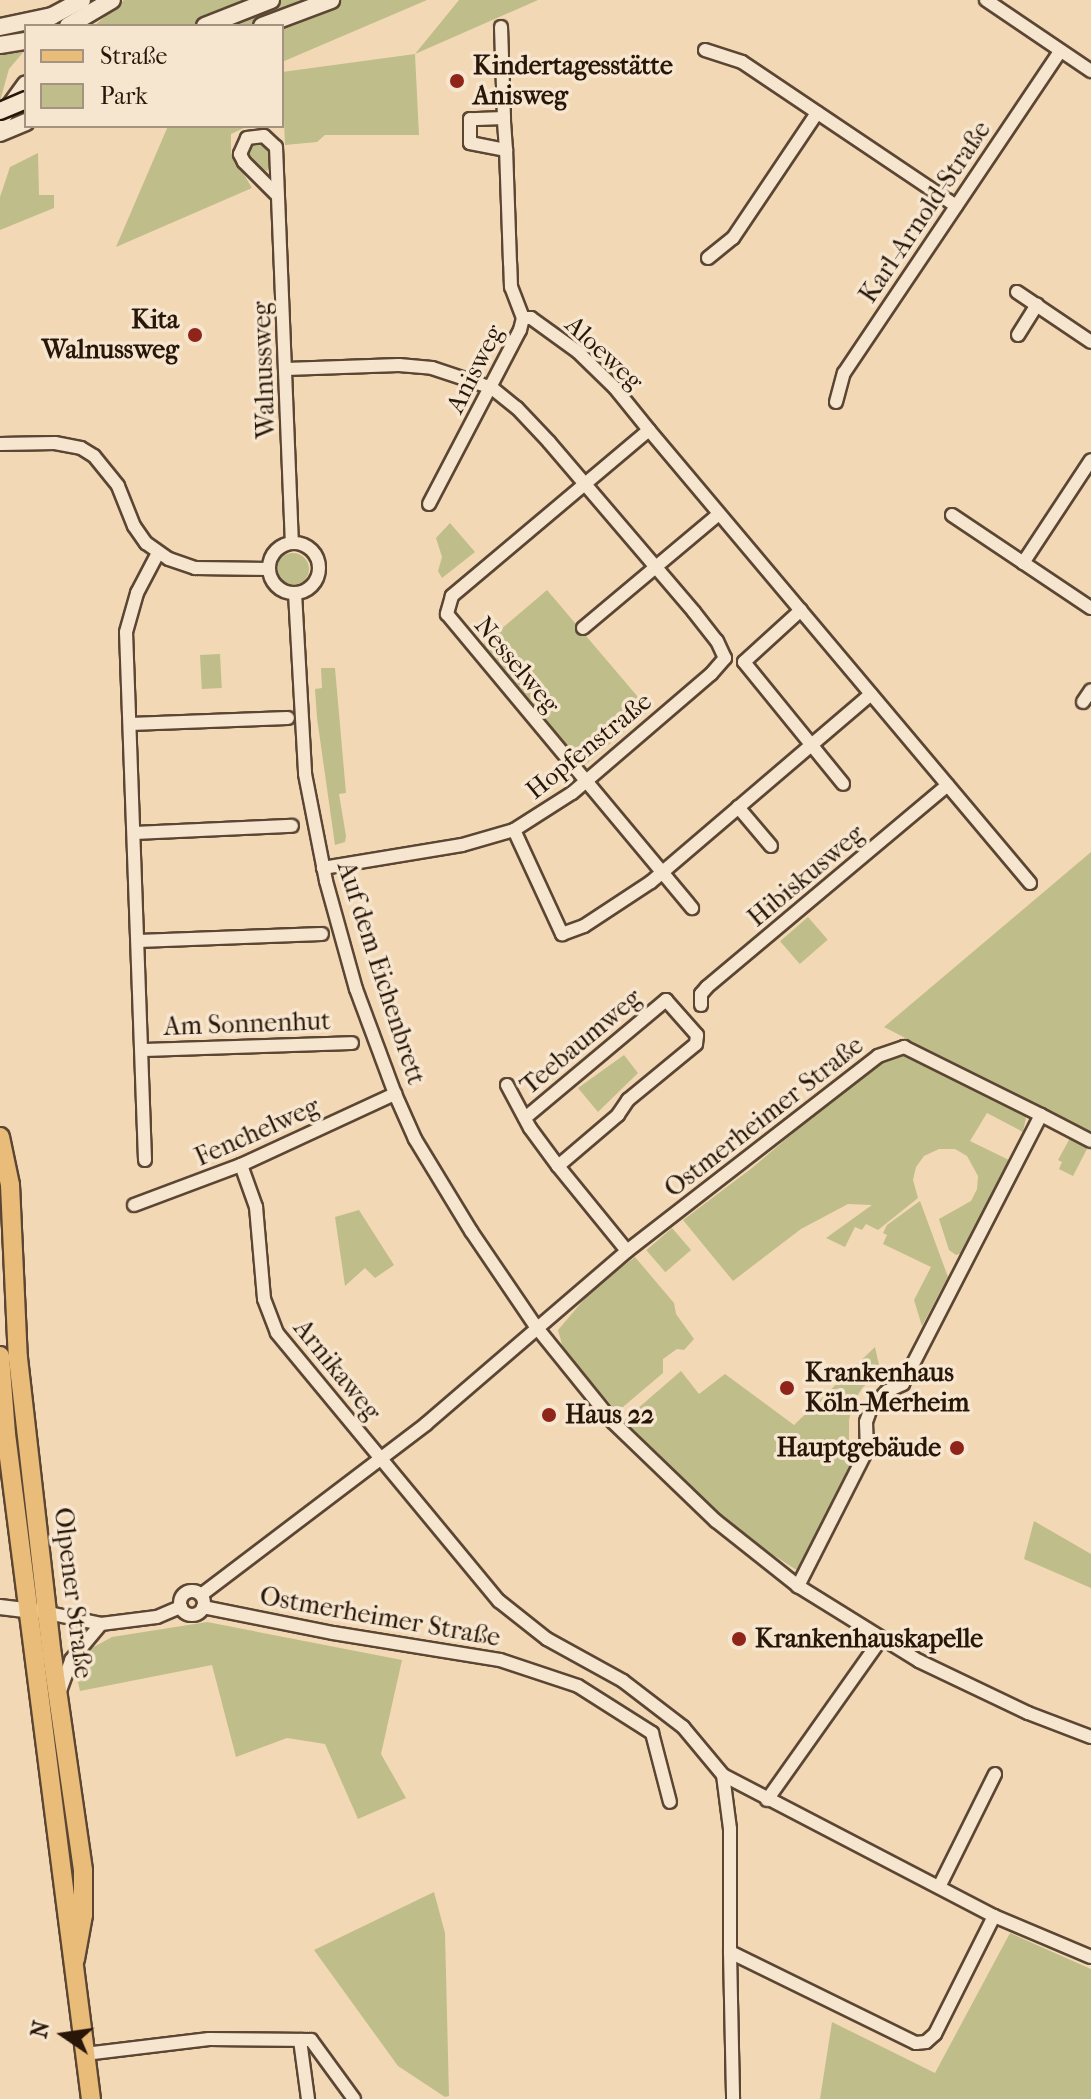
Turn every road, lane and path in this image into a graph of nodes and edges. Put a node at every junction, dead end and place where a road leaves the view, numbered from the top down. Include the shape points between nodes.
1 (82, 0) edge
2 (271, 0) edge
3 (331, 0) edge
4 (986, 0) edge
5 (108, 3) edge
6 (71, 24) edge
7 (86, 24) edge
8 (210, 24) edge
9 (267, 24) edge
10 (0, 27) edge
11 (501, 27) dead end
12 (24, 41) edge
13 (0, 45) edge
14 (705, 50) dead end
15 (1060, 51) junction
16 (1091, 71) edge
17 (24, 87) edge
18 (24, 101) edge
19 (0, 111) edge
20 (817, 113) junction
21 (504, 118) junction
22 (0, 120) edge
23 (24, 123) edge
24 (0, 133) edge
25 (506, 150) junction
26 (277, 195) junction
27 (956, 206) junction
28 (708, 258) dead end
29 (1017, 292) dead end
30 (1037, 305) junction
31 (523, 318) junction
32 (1018, 335) dead end
33 (1091, 342) edge
34 (286, 369) junction
35 (492, 388) junction
36 (836, 402) dead end
37 (649, 430) junction
38 (0, 444) edge
39 (1091, 460) edge
40 (585, 486) junction
41 (429, 504) dead end
42 (719, 514) junction
43 (952, 515) dead end
44 (292, 543) junction
45 (158, 553) junction
46 (1023, 563) junction
47 (656, 568) junction
48 (269, 569) junction
49 (295, 593) junction
50 (1091, 608) edge
51 (801, 610) junction
52 (583, 628) dead end
53 (725, 658) junction
54 (744, 662) junction
55 (1091, 690) edge
56 (871, 694) junction
57 (1083, 702) dead end
58 (288, 718) dead end
59 (130, 724) junction
60 (810, 746) junction
61 (586, 780) junction
62 (843, 784) dead end
63 (948, 785) junction
64 (738, 807) junction
65 (292, 826) dead end
66 (514, 830) junction
67 (135, 833) junction
68 (771, 846) dead end
69 (323, 868) junction
70 (661, 871) junction
71 (1030, 883) dead end
72 (692, 908) dead end
73 (322, 934) dead end
74 (138, 941) junction
75 (701, 1005) dead end
76 (352, 1043) dead end
77 (143, 1050) junction
78 (507, 1085) dead end
79 (395, 1094) junction
80 (1041, 1115) junction
81 (525, 1118) junction
82 (0, 1137) edge
83 (1091, 1141) edge
84 (145, 1160) dead end
85 (241, 1165) junction
86 (558, 1166) junction
87 (5, 1179) edge
88 (134, 1205) dead end
89 (627, 1251) junction
90 (537, 1328) junction
91 (0, 1356) edge
92 (380, 1458) junction
93 (798, 1586) junction
94 (202, 1601) junction
95 (0, 1607) edge
96 (181, 1607) junction
97 (38, 1612) junction
98 (101, 1624) junction
99 (881, 1639) junction
100 (60, 1694) junction
101 (1091, 1737) edge
102 (995, 1774) dead end
103 (723, 1775) junction
104 (767, 1800) junction
105 (670, 1802) dead end
106 (939, 1887) junction
107 (994, 1916) junction
108 (730, 1952) junction
109 (1091, 1957) edge
110 (75, 1959) junction
111 (300, 2040) junction
112 (85, 2054) junction
113 (91, 2099) edge
114 (308, 2099) edge
115 (354, 2099) edge
116 (733, 2099) edge

1 - 10 main road via 40,20
2 - 8 main road
3 - 9 main road
4 - 15 street
5 - 6 main road
5 - 7 main road
11 - 21 street, Anisweg
12 - 13 main road
14 - 20 street via 742,62
15 - 16 street
15 - 27 street, Karl-Arnold-Straße
17 - 22 main road
18 - 19 main road, bridge
20 - 27 street
20 - 28 street via 733,238
21 - 25 street, Anisweg
21 - 25 street via 470,119 470,143
23 - 24 main road
25 - 31 street, Anisweg via 511,287
26 - 26 street, Walnussweg via 276,147 264,136 247,138 240,154 244,162
26 - 34 street, Walnussweg
27 - 36 street, Karl-Arnold-Straße via 844,373
29 - 30 street
30 - 32 street
30 - 33 street
31 - 35 street, Anisweg
31 - 37 street, Aloeweg via 531,318 577,351
34 - 35 street via 410,366
34 - 44 street, Walnussweg
35 - 40 street via 533,424
35 - 41 street, Anisweg
37 - 40 street, Aloeweg
37 - 42 street, Aloeweg
38 - 45 street via 55,443 94,456 118,486 134,526
39 - 46 street
40 - 47 street
40 - 61 street, Nesselweg via 452,596 447,606 451,620
42 - 47 street
42 - 51 street, Aloeweg
43 - 46 street
44 - 48 street via 278,549
44 - 49 street via 307,547 319,567 312,585
45 - 48 street via 195,568
45 - 59 street, Am Sonnenhut via 128,622
46 - 50 street
47 - 52 street
47 - 53 street
48 - 49 street via 277,587
49 - 69 street, Auf dem Eichenbrett via 305,774
51 - 54 street
51 - 56 street, Aloeweg
53 - 54 street
53 - 61 street, Hopfenstraße
54 - 60 street
55 - 57 street
56 - 60 street
56 - 63 street, Aloeweg
58 - 59 street
59 - 67 street, Am Sonnenhut
60 - 62 street
60 - 64 street
61 - 66 street, Hopfenstraße
61 - 70 street
63 - 71 street
63 - 75 street, Hibiskusweg via 707,987
64 - 68 street
64 - 70 street
65 - 67 street
66 - 69 street, Hopfenstraße via 462,845
66 - 70 street via 562,934 618,907
67 - 74 street, Am Sonnenhut
69 - 79 street, Auf dem Eichenbrett via 339,933
70 - 72 street
73 - 74 street
74 - 77 street, Am Sonnenhut
76 - 77 street, Am Sonnenhut
77 - 84 street, Am Sonnenhut
78 - 81 street, Teebaumweg
79 - 85 street, Fenchelweg
79 - 90 street, Auf dem Eichenbrett via 415,1139
80 - 83 street, Ostmerheimer Straße
80 - 89 street, Ostmerheimer Straße via 914,1050 894,1048
80 - 93 street via 903,1384 871,1408 867,1450
81 - 86 street, Teebaumweg
81 - 86 street, Teebaumweg via 666,1000 697,1035 696,1044
82 - 87 main road, Olpener Straße
85 - 88 street, Fenchelweg
85 - 92 street, Arnikaweg via 256,1207 262,1290 272,1323
86 - 89 street, Teebaumweg
87 - 97 main road, Olpener Straße
89 - 90 street, Ostmerheimer Straße
90 - 92 street, Ostmerheimer Straße
90 - 93 street via 613,1422 716,1521
91 - 97 main road, Olpener Straße
92 - 94 street, Ostmerheimer Straße
92 - 103 street, Ostmerheimer Straße via 499,1601 547,1639 623,1681 683,1727
93 - 99 street
94 - 96 street via 192,1615
94 - 96 street via 195,1591 185,1593
94 - 105 street, Ostmerheimer Straße via 500,1660 578,1686 652,1733
95 - 97 street
96 - 98 street via 157,1617
97 - 98 street
97 - 100 main road, Olpener Straße
97 - 110 main road, Olpener Straße
98 - 100 street via 71,1660
99 - 101 street via 985,1693
99 - 104 street
100 - 110 main road, Olpener Straße via 83,1871
102 - 106 street
103 - 104 street, Ostmerheimer Straße
103 - 108 street via 730,1829
104 - 106 street, Ostmerheimer Straße
106 - 107 street, Ostmerheimer Straße
107 - 108 street via 935,2034 926,2042 916,2043
107 - 109 street, Ostmerheimer Straße
108 - 116 street
110 - 112 main road, Olpener Straße
111 - 112 street via 209,2039
111 - 114 street
111 - 115 street via 311,2040
112 - 113 main road, Olpener Straße

